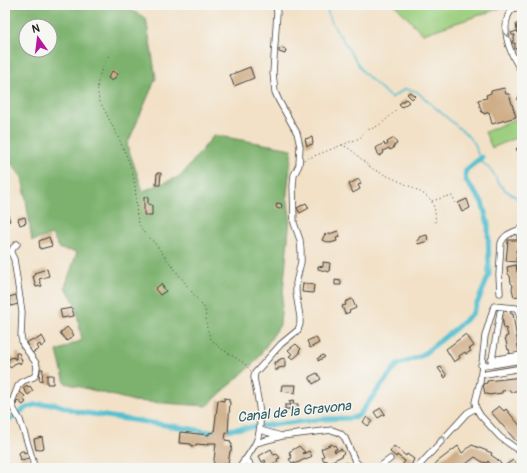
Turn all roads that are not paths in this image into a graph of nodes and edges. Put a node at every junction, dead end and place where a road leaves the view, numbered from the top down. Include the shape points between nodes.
1 (276, 5) edge
2 (522, 8) edge
3 (522, 72) edge
4 (520, 229) edge
5 (17, 244) dead end
6 (522, 272) edge
7 (500, 293) dead end
8 (501, 307) junction
9 (521, 322) edge
10 (522, 355) edge
11 (522, 360) edge
12 (491, 363) junction
13 (481, 365) junction
14 (522, 368) edge
15 (486, 374) dead end
16 (476, 408) junction
17 (260, 430) junction
18 (282, 436) junction
19 (256, 443) junction
20 (522, 453) edge
21 (390, 459) dead end
22 (244, 460) junction
23 (33, 468) edge
24 (239, 468) edge
25 (251, 468) edge
26 (362, 468) edge
27 (378, 468) edge
28 (417, 468) edge

1 - 17 street via 278,13 273,73 275,92 297,133 300,146 293,186 294,223 301,250 296,283 300,324 298,330 281,344 255,373
2 -> 3 street via 515,7 511,10 506,22 509,47
4 - 6 street via 522,244 519,261
4 - 7 street via 506,235 501,243
5 - 23 street via 11,253 22,312 21,337 37,367 34,376 18,386 12,402 20,420
8 - 9 street via 516,308
8 - 12 street
8 - 13 street via 494,306 485,336
10 - 12 street
11 - 12 street
12 - 13 street
13 - 16 street
14 - 15 street
16 - 20 street via 500,437
28 -> 16 street via 467,413
17 - 18 street
17 - 19 street
18 - 19 street
18 - 26 street via 332,430 340,433 348,442 355,461
19 - 22 street
21 - 27 street
22 - 24 street
22 - 25 street via 249,462

